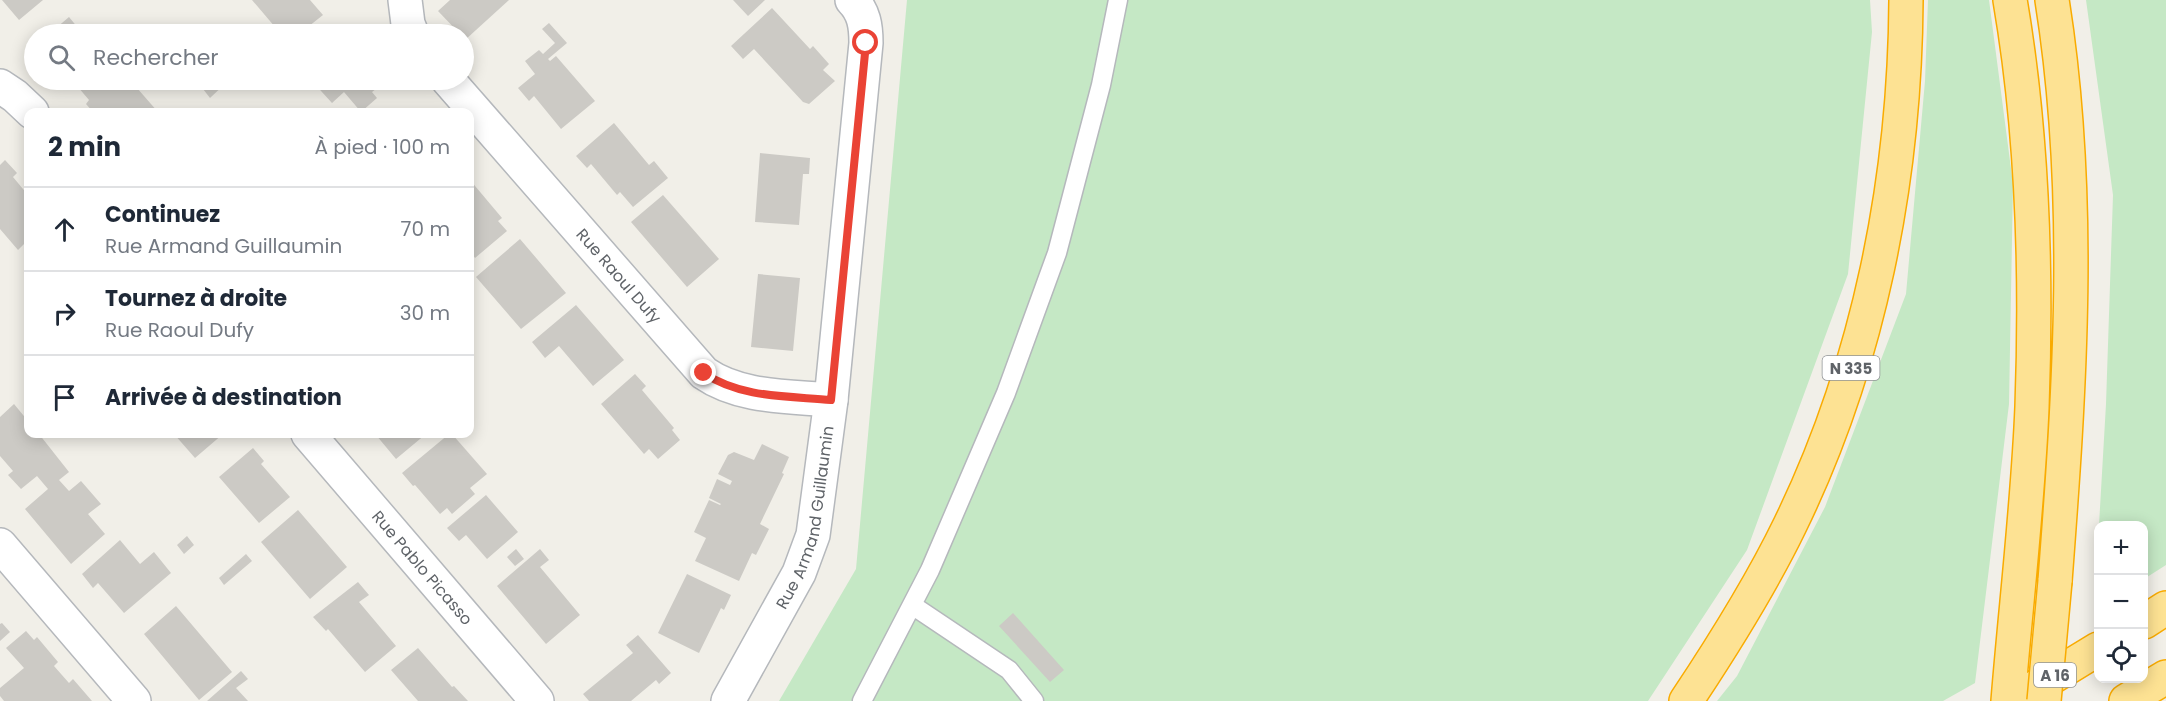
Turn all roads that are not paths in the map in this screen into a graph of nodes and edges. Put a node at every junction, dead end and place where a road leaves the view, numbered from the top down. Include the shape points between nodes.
1 (405, 0) edge
2 (852, 0) edge
3 (1118, 0) edge
4 (1906, 0) edge
5 (2010, 0) edge
6 (2052, 0) edge
7 (409, 24) edge
8 (0, 86) edge
9 (457, 90) edge
10 (28, 108) edge
11 (472, 108) edge
12 (474, 110) edge
13 (831, 400) junction
14 (311, 438) edge
15 (0, 545) edge
16 (912, 605) junction
17 (2166, 608) edge
18 (2148, 619) edge
19 (2094, 651) edge
20 (2166, 677) edge
21 (135, 701) edge
22 (537, 701) edge
23 (728, 701) edge
24 (862, 701) edge
25 (1035, 701) edge
26 (1686, 701) edge
27 (2010, 701) edge
28 (2044, 701) edge
29 (2126, 701) edge

1 - 7 street
2 - 13 street, Rue Armand Guillaumin via 865,22 866,43
3 - 16 lane via 1101,85 1057,253 1006,393
4 - 26 highway, N 335 via 1901,111 1889,205 1854,358 1791,524 1748,605
5 - 27 highway via 2024,106 2033,250 2032,407
6 - 28 highway, bridge via 2066,118 2071,219 2069,399
8 - 10 street
9 - 11 street, Rue Raoul Dufy
12 - 13 street, Rue Raoul Dufy via 704,373 726,386 749,392
13 - 23 street, Rue Armand Guillaumin via 809,549
14 - 22 street, Rue Pablo Picasso
15 - 21 street
16 - 24 lane
16 - 25 lane via 1009,670
17 - 18 highway
19 - 27 highway, A 16
20 - 29 highway

